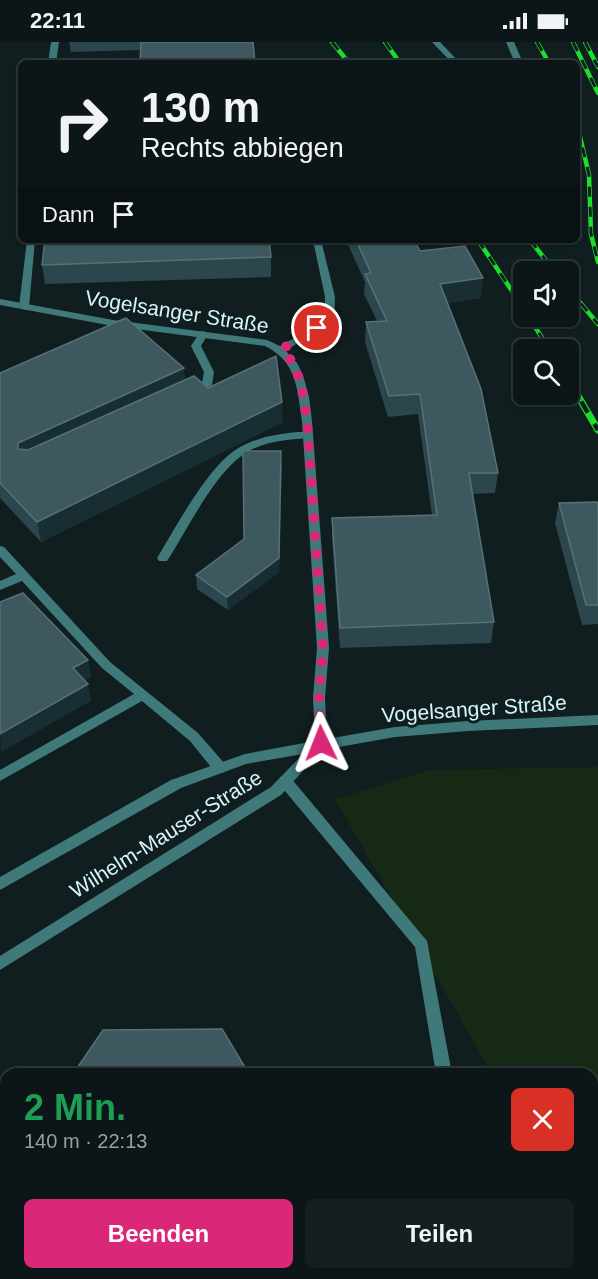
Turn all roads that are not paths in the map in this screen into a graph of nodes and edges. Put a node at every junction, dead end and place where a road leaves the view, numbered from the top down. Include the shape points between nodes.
1 (55, 42) edge
2 (436, 42) edge
3 (510, 42) edge
4 (52, 60) edge
5 (453, 60) edge
6 (518, 60) edge
7 (31, 243) edge
8 (318, 243) edge
9 (0, 302) edge
10 (24, 307) junction
11 (202, 334) junction
12 (282, 349) junction
13 (176, 399) edge
14 (308, 435) junction
15 (0, 550) edge
16 (163, 558) dead end
17 (22, 576) junction
18 (0, 586) edge
19 (143, 695) junction
20 (598, 720) edge
21 (321, 743) junction
22 (220, 768) junction
23 (0, 776) edge
24 (285, 781) junction
25 (0, 884) edge
26 (0, 964) edge
27 (443, 1068) edge

1 - 4 street
2 - 5 street
3 - 6 street
7 - 10 street
8 - 12 street via 330,297 328,321
9 - 10 street, Vogelsanger Straße
10 - 11 street, Vogelsanger Straße
11 - 12 street, Vogelsanger Straße via 267,343
11 - 13 street via 196,346 209,372 207,385
12 - 14 street, Vogelsanger Straße via 292,359 302,387
14 - 16 street via 275,438 237,454
14 - 21 street, Vogelsanger Straße via 323,648
15 - 17 street
17 - 18 street
17 - 19 street via 106,665
19 - 22 street via 194,737
19 - 23 street
20 - 21 street, Vogelsanger Straße via 395,732
21 - 22 street, Wilhelm-Mauser-Straße
21 - 24 street, Wilhelm-Mauser-Straße
22 - 25 street, Wilhelm-Mauser-Straße via 176,784
24 - 26 street, Wilhelm-Mauser-Straße via 276,791
24 - 27 street via 422,945

